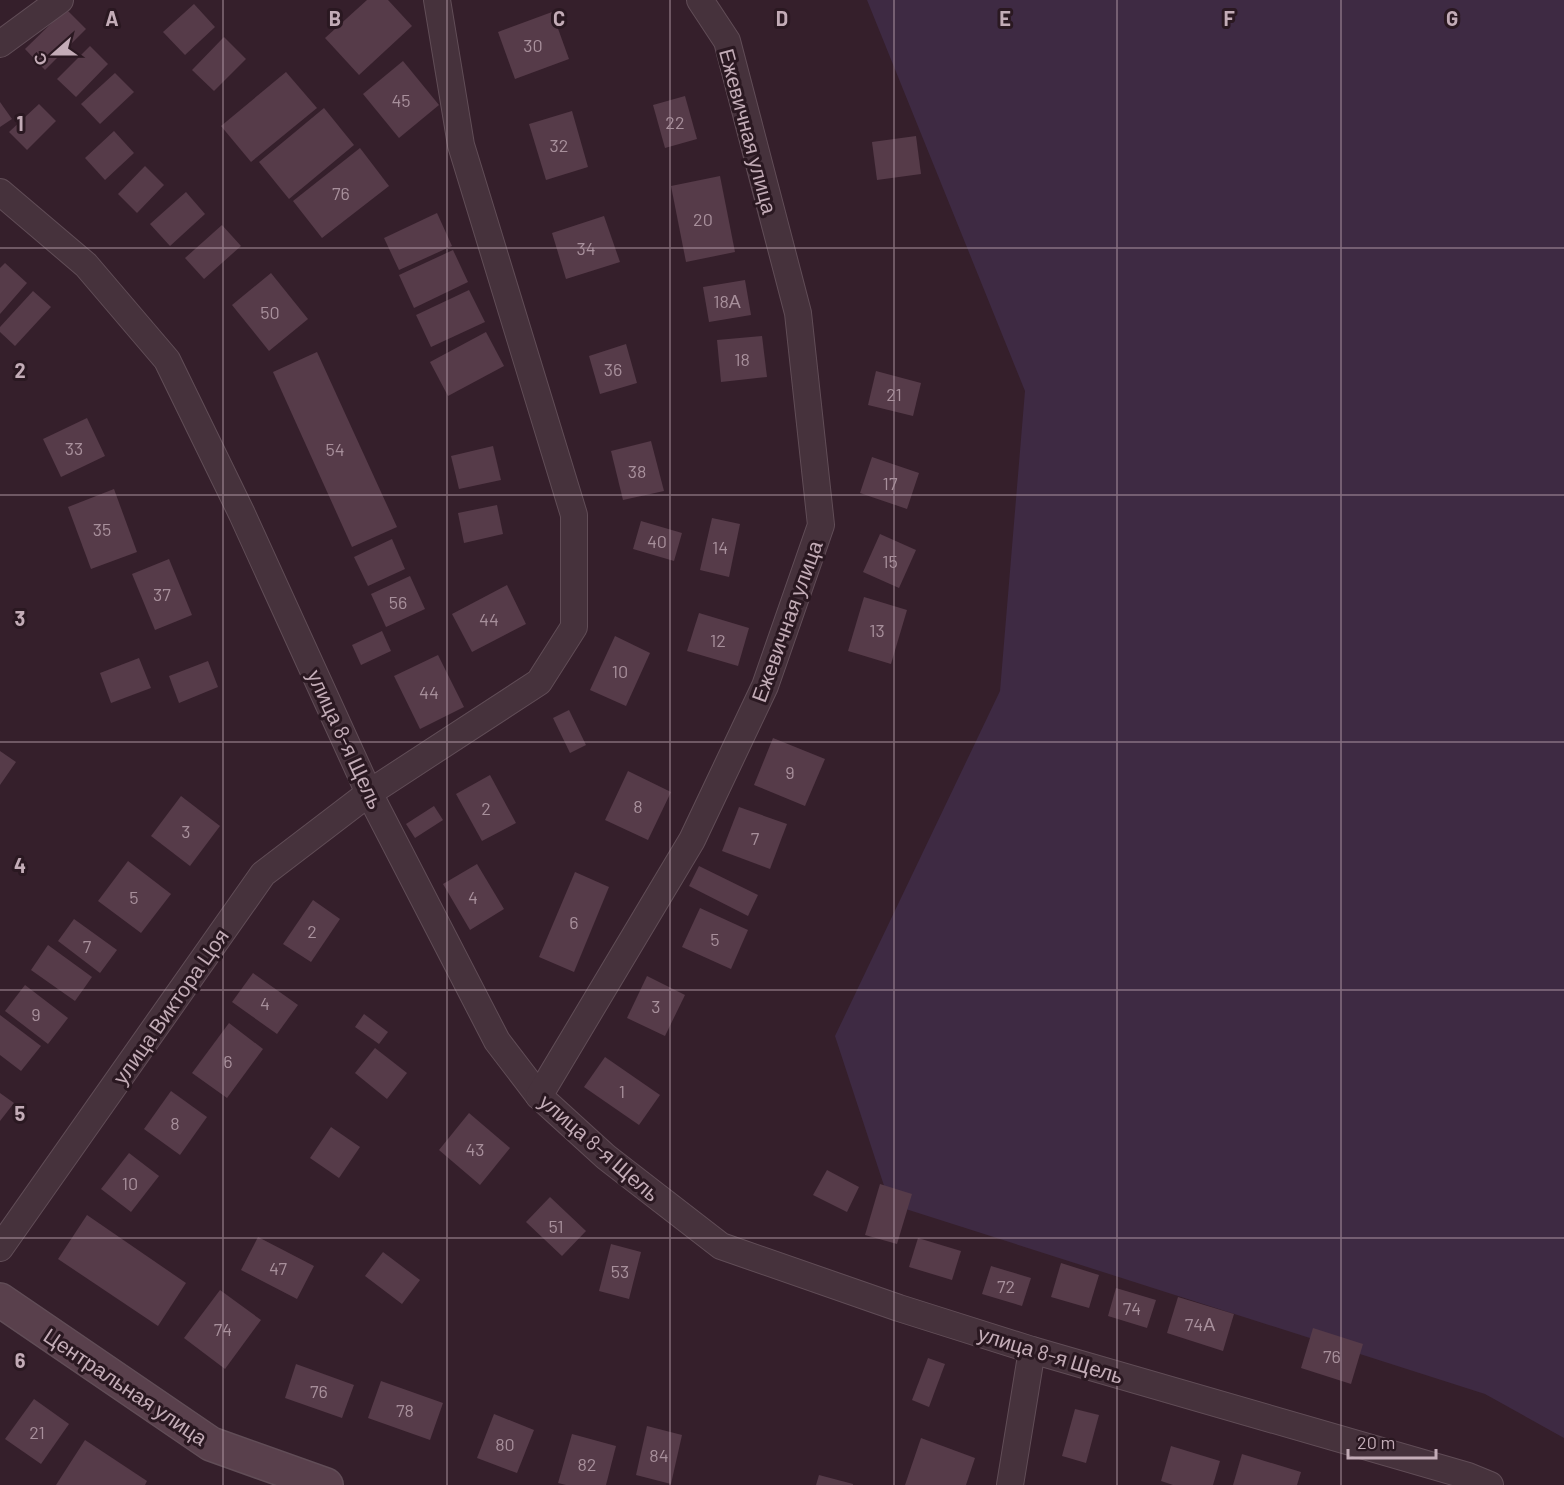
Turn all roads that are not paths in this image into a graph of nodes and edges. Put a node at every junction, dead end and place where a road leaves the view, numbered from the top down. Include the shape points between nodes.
1 (60, 0) edge
2 (437, 0) edge
3 (700, 0) edge
4 (0, 44) edge
5 (0, 192) edge
6 (369, 793) junction
7 (539, 1096) junction
8 (0, 1248) edge
9 (0, 1300) edge
10 (1032, 1350) junction
11 (326, 1485) edge
12 (1010, 1485) edge
13 (1490, 1485) edge

1 - 4 street
2 - 6 street via 461,145 574,515 574,627 539,681
3 - 7 street, Ежевичная улица via 727,41 798,313 821,525 765,686 692,840
5 - 6 street, улица 8-я Щель via 86,266 167,360
6 - 7 street, улица 8-я Щель via 497,1041
6 - 8 street, улица Виктора Цоя via 263,874
7 - 10 street, улица 8-я Щель via 606,1157 721,1246
9 - 11 street, Центральная улица via 211,1444
10 - 12 street
10 - 13 street, улица 8-я Щель

